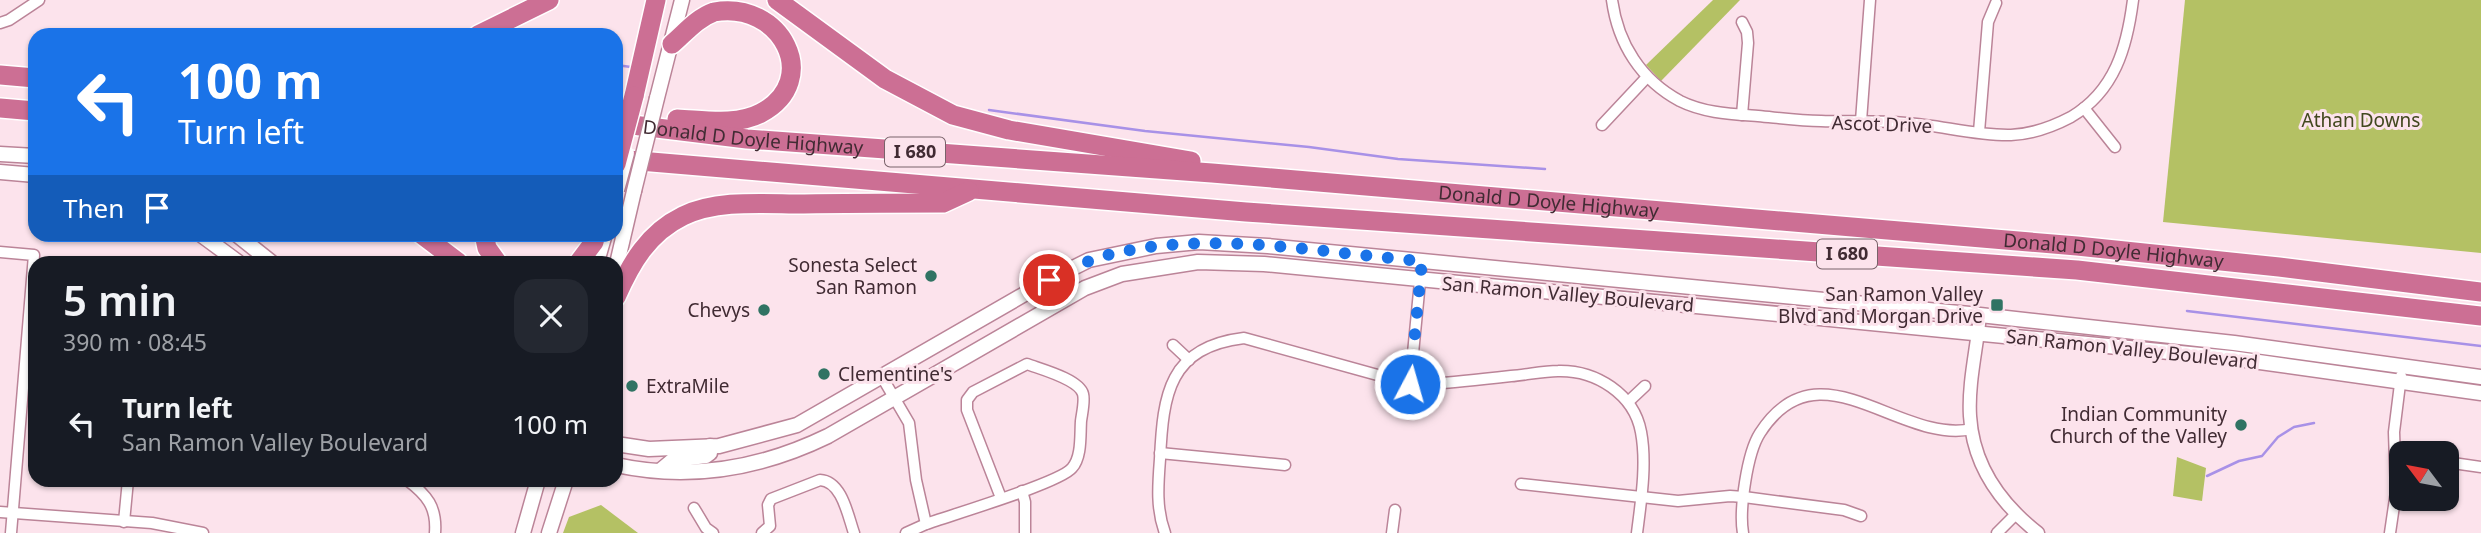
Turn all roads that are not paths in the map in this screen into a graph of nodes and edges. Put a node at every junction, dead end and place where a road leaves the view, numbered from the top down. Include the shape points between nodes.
1 (39, 0) edge
2 (549, 0) edge
3 (656, 0) edge
4 (665, 0) edge
5 (682, 0) edge
6 (777, 0) edge
7 (1612, 0) edge
8 (1870, 0) edge
9 (2133, 0) edge
10 (1996, 3) dead end
11 (1742, 22) dead end
12 (0, 23) edge
13 (492, 28) edge
14 (672, 44) junction
15 (0, 75) edge
16 (28, 77) edge
17 (1647, 78) junction
18 (638, 97) junction
19 (0, 108) edge
20 (2084, 108) junction
21 (28, 110) edge
22 (1742, 115) junction
23 (623, 121) edge
24 (1861, 121) junction
25 (623, 124) edge
26 (1602, 125) dead end
27 (1979, 132) junction
28 (623, 141) edge
29 (2115, 147) dead end
30 (0, 153) edge
31 (28, 155) edge
32 (623, 158) edge
33 (623, 162) edge
34 (670, 165) junction
35 (0, 172) edge
36 (1212, 173) junction
37 (28, 174) edge
38 (623, 184) edge
39 (972, 189) junction
40 (623, 238) edge
41 (211, 242) edge
42 (246, 242) edge
43 (432, 242) edge
44 (0, 252) edge
45 (34, 256) edge
46 (230, 256) edge
47 (264, 256) edge
48 (450, 256) edge
49 (1422, 261) junction
50 (1420, 280) junction
51 (623, 283) edge
52 (2481, 292) edge
53 (1980, 315) junction
54 (2481, 316) edge
55 (28, 325) edge
56 (1978, 333) junction
57 (1173, 345) dead end
58 (1189, 360) junction
59 (2402, 366) junction
60 (882, 377) junction
61 (2481, 377) edge
62 (2400, 382) junction
63 (1410, 384) junction
64 (1645, 386) dead end
65 (2481, 393) edge
66 (894, 398) junction
67 (1769, 401) dead end
68 (1628, 402) junction
69 (1777, 412) junction
70 (1972, 429) junction
71 (2395, 441) edge
72 (623, 445) edge
73 (710, 446) junction
74 (1160, 453) junction
75 (2459, 464) edge
76 (1285, 465) dead end
77 (623, 466) edge
78 (2481, 467) edge
79 (661, 470) junction
80 (1521, 484) dead end
81 (127, 487) edge
82 (417, 487) edge
83 (536, 487) edge
84 (564, 487) edge
85 (1022, 491) junction
86 (1744, 497) junction
87 (1001, 498) junction
88 (1641, 498) junction
89 (694, 508) dead end
90 (1395, 510) dead end
91 (2393, 511) edge
92 (0, 512) edge
93 (12, 513) junction
94 (2015, 514) junction
95 (1861, 516) dead end
96 (124, 522) junction
97 (926, 524) junction
98 (10, 533) edge
99 (203, 533) edge
100 (435, 533) edge
101 (523, 533) edge
102 (549, 533) edge
103 (713, 533) edge
104 (762, 533) edge
105 (854, 533) edge
106 (906, 533) edge
107 (1025, 533) edge
108 (1165, 533) edge
109 (1392, 533) edge
110 (1637, 533) edge
111 (1743, 533) edge
112 (1997, 533) edge
113 (2038, 533) edge
114 (2390, 533) edge

1 - 12 street
2 - 13 highway
3 - 18 highway
4 - 18 main road
5 - 14 main road
6 - 36 highway via 885,79 953,115 1009,130 1192,161
7 - 17 street, Ascot Drive via 1623,40
8 - 24 street
9 - 20 street, Ascot Drive via 2120,60 2108,82
10 - 27 street via 1988,22
11 - 22 street via 1748,43
14 - 23 highway via 714,12 730,8 756,11 785,37 792,66 789,80 772,106 745,119 633,117
14 - 40 main road, bridge
15 - 16 highway
17 - 22 street, Ascot Drive via 1682,102
17 - 26 street
18 - 28 highway, bridge
18 - 32 main road, bridge
19 - 21 highway
20 - 27 street, Ascot Drive via 2044,129 2011,135
20 - 29 street
22 - 24 street, Ascot Drive
24 - 27 street, Ascot Drive
25 - 36 highway, Donald D Doyle Highway / I 680 via 747,139
30 - 31 main road
33 - 34 highway, Donald D Doyle Highway / I 680
34 - 38 highway
34 - 39 highway, Donald D Doyle Highway / I 680
35 - 37 main road
36 - 52 highway, Donald D Doyle Highway / I 680 via 2077,246
39 - 51 highway via 943,203 748,204 699,210 655,235
39 - 54 highway, Donald D Doyle Highway / I 680 via 2077,270
41 - 46 main road
42 - 47 main road
43 - 48 highway
44 - 45 street
49 - 50 street
49 - 53 main road, San Ramon Valley Boulevard
49 - 60 main road, San Ramon Valley Boulevard via 1199,242 1109,254 1049,280
50 - 56 main road, San Ramon Valley Boulevard
50 - 63 street
50 - 66 main road, San Ramon Valley Boulevard via 1198,262 1122,274 1085,288
53 - 56 street
53 - 59 main road, San Ramon Valley Boulevard
55 - 93 street
56 - 62 main road, San Ramon Valley Boulevard
56 - 70 street
57 - 58 street
58 - 63 street via 1204,348 1244,338
58 - 74 street via 1167,392
59 - 61 main road, San Ramon Valley Boulevard
59 - 62 street
60 - 66 street
60 - 73 main road, San Ramon Valley Boulevard via 797,425
62 - 65 main road, San Ramon Valley Boulevard
62 - 71 street
63 - 68 street via 1580,372 1615,389
64 - 68 street
66 - 79 main road, San Ramon Valley Boulevard via 797,451 714,471
66 - 97 street via 909,423
67 - 69 street
68 - 88 street via 1641,430
69 - 70 street via 1805,398 1840,396 1927,428
69 - 86 street via 1752,446
70 - 94 street via 1987,475
72 - 73 main road, San Ramon Valley Boulevard via 649,449
73 - 79 main road via 706,456 673,460
74 - 76 street
74 - 108 street via 1158,515
75 - 78 street
77 - 79 main road, San Ramon Valley Boulevard
80 - 88 street
81 - 96 street
82 - 100 street via 434,506
83 - 101 main road
84 - 102 main road
85 - 87 street
85 - 87 street via 1065,475 1075,466 1083,394 1070,381 1027,364 973,392 967,400
85 - 107 street
86 - 88 street
86 - 95 street
86 - 111 street
87 - 97 street
88 - 110 street
89 - 103 street
90 - 109 street
91 - 114 street
92 - 93 street
93 - 96 street
93 - 98 street
94 - 112 street
94 - 113 street
96 - 99 street
97 - 106 street
104 - 105 street via 770,526 771,499 828,480 842,499

